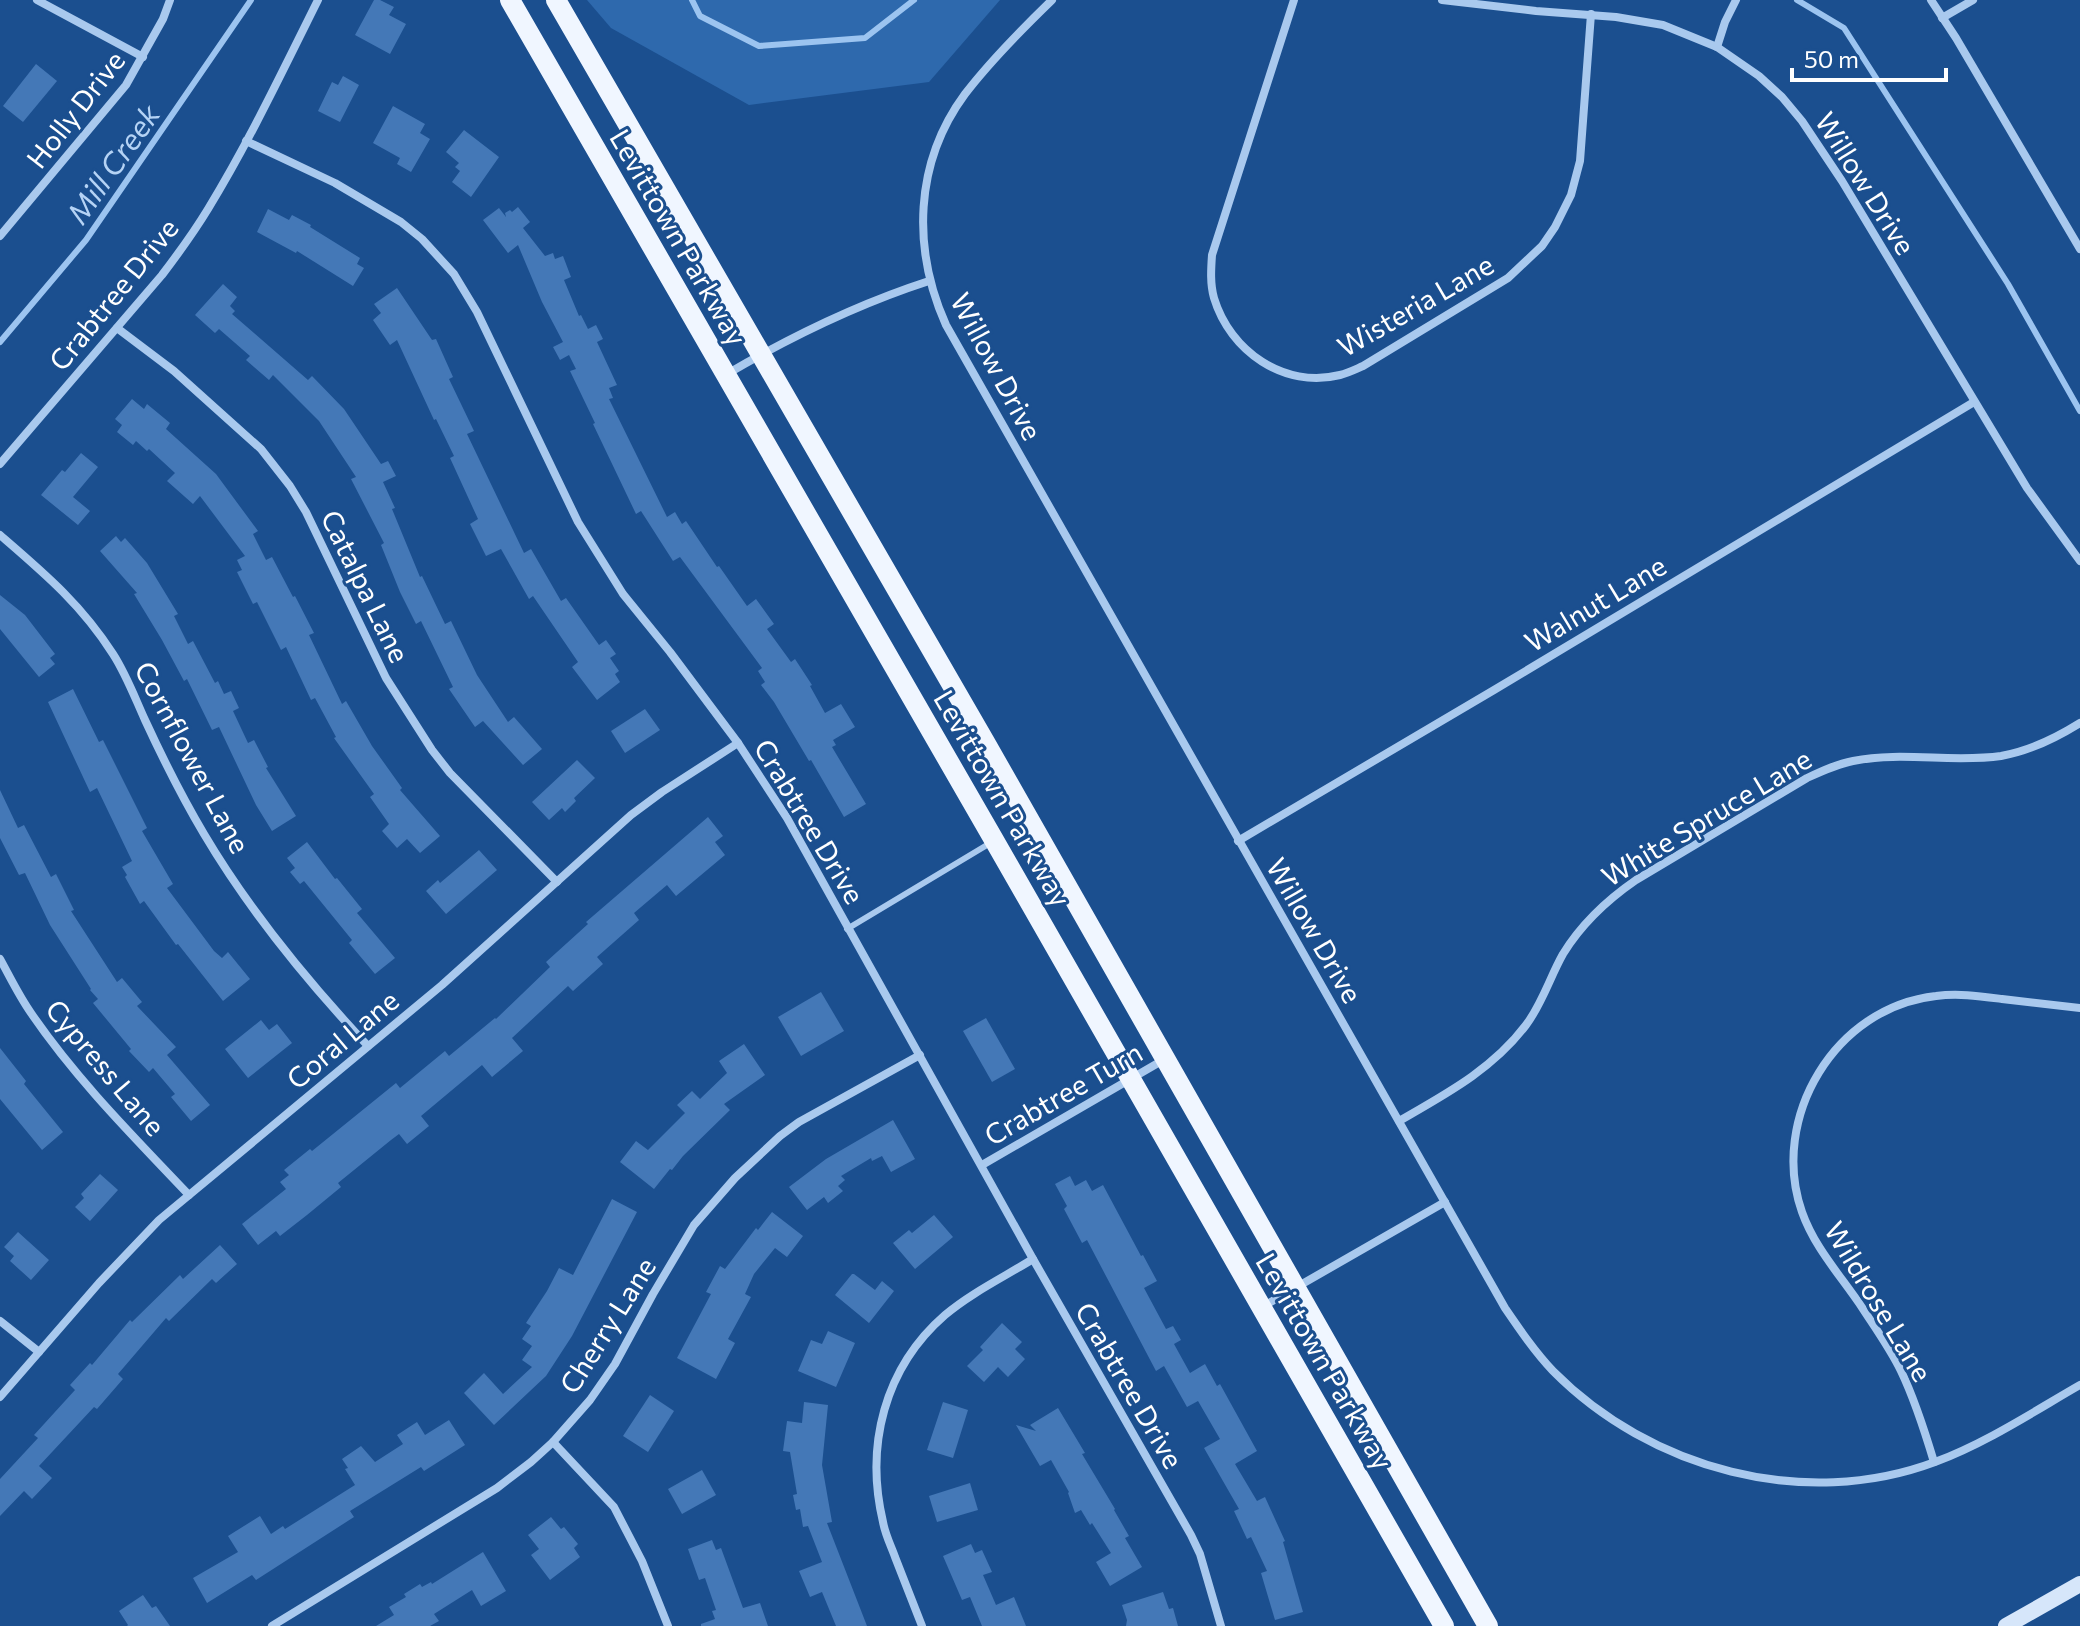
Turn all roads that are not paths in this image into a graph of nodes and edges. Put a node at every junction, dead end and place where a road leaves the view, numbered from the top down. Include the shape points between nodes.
1 (37, 0) edge
2 (170, 0) edge
3 (318, 0) edge
4 (510, 0) edge
5 (556, 0) edge
6 (1052, 0) edge
7 (1294, 0) edge
8 (1442, 0) edge
9 (1736, 0) edge
10 (1931, 0) edge
11 (1973, 0) edge
12 (1591, 14) junction
13 (1942, 18) junction
14 (1717, 47) junction
15 (143, 57) junction
16 (246, 141) junction
17 (0, 236) edge
18 (2080, 249) edge
19 (929, 281) junction
20 (117, 328) junction
21 (761, 354) junction
22 (726, 374) junction
23 (1974, 402) junction
24 (0, 464) edge
25 (0, 535) edge
26 (2080, 561) edge
27 (2080, 723) edge
28 (738, 743) junction
29 (994, 840) junction
30 (1238, 841) junction
31 (557, 882) junction
32 (847, 929) junction
33 (0, 959) edge
34 (2080, 1008) edge
35 (368, 1046) junction
36 (920, 1055) junction
37 (1165, 1058) junction
38 (1131, 1079) junction
39 (1399, 1121) junction
40 (982, 1165) junction
41 (189, 1195) junction
42 (1445, 1202) junction
43 (1033, 1259) junction
44 (1296, 1288) junction
45 (1262, 1307) junction
46 (0, 1321) edge
47 (39, 1352) junction
48 (2080, 1385) edge
49 (0, 1397) edge
50 (553, 1442) junction
51 (1934, 1462) junction
52 (2080, 1584) edge
53 (272, 1626) edge
54 (668, 1626) edge
55 (922, 1626) edge
56 (1221, 1626) edge
57 (1444, 1626) edge
58 (1488, 1626) edge
59 (2006, 1626) edge

1 - 15 street
2 - 15 street, Holly Drive
3 - 16 street, Crabtree Drive
4 - 22 main road, Levittown Parkway
5 - 21 main road, Levittown Parkway
6 - 19 street, Willow Drive via 964,95 945,126 924,196
7 - 12 street, Wisteria Lane via 1212,255 1211,279 1222,319 1247,352 1299,376 1340,375 1363,366 1508,278 1542,246 1571,195 1580,161
8 - 12 street, Willow Drive
9 - 14 street
10 - 13 street
11 - 13 street
12 - 14 street, Willow Drive via 1663,25
13 - 18 street
14 - 23 street, Willow Drive via 1759,76 1802,121
15 - 17 street, Holly Drive via 126,85
16 - 20 street, Crabtree Drive via 181,250
16 - 28 street, Crabtree Drive via 401,222 454,274 596,554
19 - 21 street via 884,296
19 - 30 street, Willow Drive via 946,325
20 - 24 street, Crabtree Drive
20 - 31 street, Catalpa Lane via 261,449 306,512 386,678 432,750
21 - 22 street
21 - 37 main road, Levittown Parkway
22 - 29 main road, Levittown Parkway
23 - 26 street, Willow Drive
23 - 30 street, Walnut Lane
25 - 35 street, Cornflower Lane via 83,612 120,665 173,780 238,888
27 - 39 street, White Spruce Lane via 2057,738 2003,756 1865,759 1807,778 1614,895 1577,933 1531,1017 1506,1049 1465,1083
28 - 31 street, Coral Lane via 631,815
28 - 32 street, Crabtree Drive via 787,818
29 - 32 lane
29 - 38 main road, Levittown Parkway
30 - 39 street, Willow Drive
31 - 35 street, Coral Lane
32 - 36 street, Crabtree Drive
33 - 41 street, Cypress Lane via 59,1051
34 - 51 street, Wildrose Lane via 1958,994 1907,1002 1883,1012 1841,1043 1824,1063 1801,1109 1793,1160 1801,1211 1818,1246 1901,1370
35 - 41 street, Coral Lane
36 - 40 street, Crabtree Drive
36 - 50 street, Cherry Lane via 799,1122 735,1178 694,1225 615,1364
37 - 38 street, Crabtree Turn
37 - 44 main road, Levittown Parkway
38 - 40 street, Crabtree Turn
38 - 45 main road, Levittown Parkway
39 - 42 street, Willow Drive
40 - 43 street, Crabtree Drive
41 - 47 street, Coral Lane via 159,1220
42 - 44 street
42 - 51 street, Willow Drive via 1505,1308 1553,1370 1588,1402 1669,1451 1713,1467 1790,1482 1866,1479
43 - 55 street via 945,1315 902,1368 881,1418 875,1459 883,1526
43 - 56 street, Crabtree Drive via 1191,1535
44 - 45 street
44 - 58 main road, Levittown Parkway
45 - 57 main road, Levittown Parkway
46 - 47 street
47 - 49 street, Coral Lane
48 - 51 street, Willow Drive
50 - 53 street, Cherry Lane via 497,1488
50 - 54 street via 614,1507
52 - 59 main road

